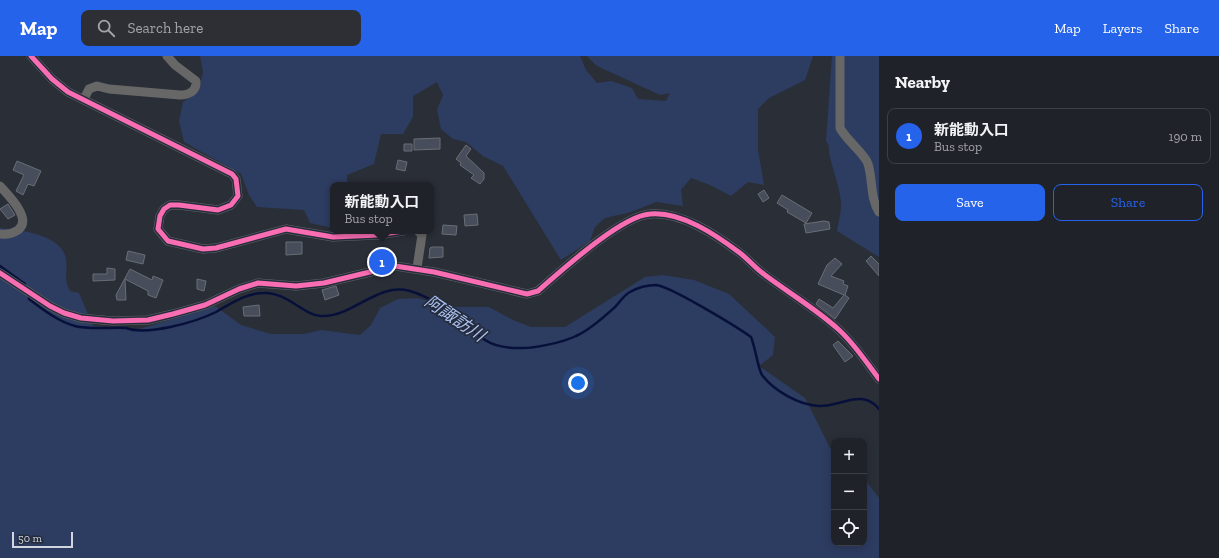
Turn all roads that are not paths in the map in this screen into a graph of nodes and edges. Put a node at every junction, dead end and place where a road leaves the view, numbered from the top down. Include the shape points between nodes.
1 (31, 56) edge
2 (167, 56) edge
3 (840, 56) edge
4 (84, 99) junction
5 (0, 186) edge
6 (875, 189) edge
7 (879, 212) edge
8 (0, 234) edge
9 (384, 234) edge
10 (421, 234) edge
11 (417, 268) junction
12 (0, 273) edge
13 (879, 378) edge

1 - 4 street via 60,86
2 - 4 street via 196,81 192,92 180,95 97,86 89,89
3 - 6 street via 840,128 868,163
4 - 9 street via 232,174 236,179 238,196 225,209 210,210 170,205 164,209 158,229 168,241 203,249 216,248 286,229 339,237
5 - 8 street via 23,215 24,222 22,227 11,234
6 - 7 street
10 - 11 street via 423,241
11 - 12 street via 395,266 324,283 296,286 258,284 239,289 205,305 148,320 131,321 96,320 64,313 23,290
11 - 13 street via 527,294 538,291 602,239 631,220 649,214 676,217 718,237 839,330

